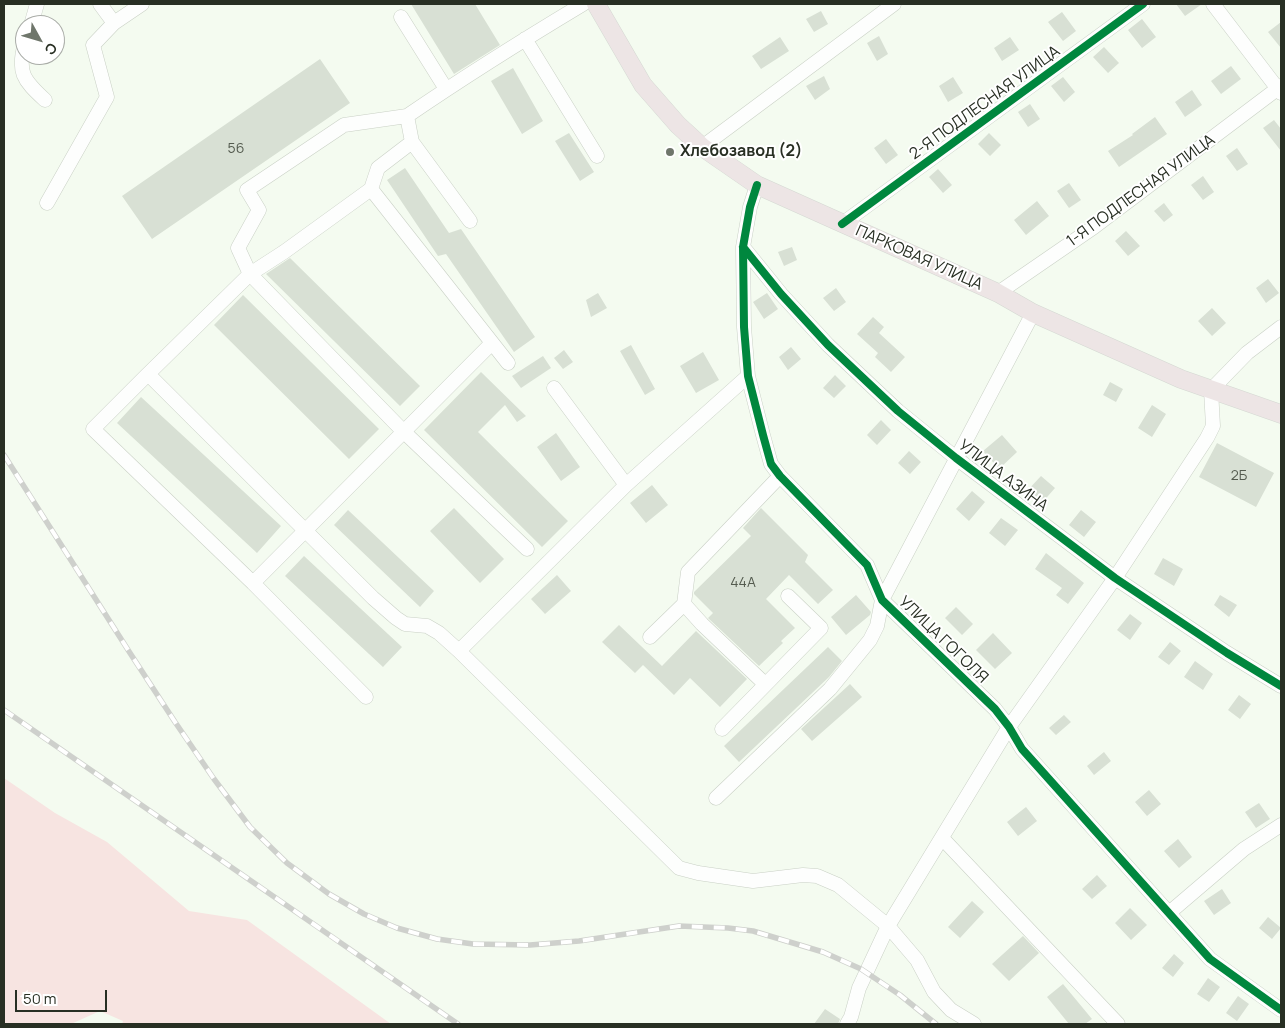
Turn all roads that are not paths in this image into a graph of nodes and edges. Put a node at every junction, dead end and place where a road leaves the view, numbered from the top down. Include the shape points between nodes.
1 (100, 4) edge
2 (142, 4) edge
3 (583, 4) edge
4 (596, 4) edge
5 (894, 4) edge
6 (1143, 4) edge
7 (1213, 4) edge
8 (401, 17) dead end
9 (114, 23) junction
10 (525, 39) junction
11 (20, 65) edge
12 (446, 89) junction
13 (1280, 89) edge
14 (45, 100) dead end
15 (407, 116) junction
16 (412, 142) junction
17 (702, 147) junction
18 (597, 156) dead end
19 (757, 185) junction
20 (371, 189) junction
21 (47, 203) dead end
22 (470, 220) dead end
23 (842, 224) junction
24 (743, 247) junction
25 (250, 274) junction
26 (998, 293) junction
27 (1033, 313) junction
28 (1281, 328) edge
29 (492, 343) junction
30 (508, 363) dead end
31 (148, 374) junction
32 (748, 376) junction
33 (554, 388) dead end
34 (1211, 390) junction
35 (1281, 414) edge
36 (403, 431) junction
37 (956, 458) junction
38 (780, 476) junction
39 (626, 485) junction
40 (305, 530) junction
41 (526, 549) dead end
42 (1115, 578) junction
43 (252, 583) junction
44 (788, 596) dead end
45 (882, 600) junction
46 (684, 604) junction
47 (650, 637) dead end
48 (459, 651) junction
49 (766, 684) junction
50 (1281, 686) edge
51 (366, 697) dead end
52 (1010, 727) junction
53 (722, 729) dead end
54 (716, 798) dead end
55 (1281, 825) edge
56 (942, 838) junction
57 (1169, 912) junction
58 (888, 926) junction
59 (1281, 1010) edge
60 (847, 1024) edge
61 (974, 1024) edge
62 (1118, 1024) edge

1 - 9 street
2 - 9 street
3 - 10 street
4 - 17 main road, ПАРКОВАЯ УЛИЦА via 643,85
5 - 17 street
6 - 23 street, 2-Я ПОДЛЕСНАЯ УЛИЦА
7 - 13 street
8 - 12 street
9 - 21 street via 93,45 107,97
10 - 12 street
10 - 18 street
11 - 14 street via 24,77
12 - 15 street
13 - 26 street, 1-Я ПОДЛЕСНАЯ УЛИЦА via 1101,222
15 - 16 street
15 - 25 street via 344,125 247,190 259,210 238,248
16 - 20 street via 378,168
16 - 22 street
17 - 19 main road, ПАРКОВАЯ УЛИЦА
19 - 23 main road, ПАРКОВАЯ УЛИЦА
19 - 24 street, УЛИЦА ГОГОЛЯ
20 - 25 street
20 - 29 street
23 - 26 main road, ПАРКОВАЯ УЛИЦА
24 - 32 street, УЛИЦА ГОГОЛЯ
24 - 37 street, УЛИЦА АЗИНА via 828,345 898,411
25 - 31 street
25 - 36 street
26 - 27 main road, ПАРКОВАЯ УЛИЦА
27 - 34 main road, ПАРКОВАЯ УЛИЦА
27 - 37 street
28 - 34 street via 1247,353
29 - 30 street
29 - 36 street
31 - 40 street
31 - 43 street via 93,429
32 - 38 street, УЛИЦА ГОГОЛЯ via 771,464
32 - 39 street
33 - 39 street
34 - 35 main road, ПАРКОВАЯ УЛИЦА
34 - 42 street via 1213,426 1208,438
36 - 40 street
36 - 41 street
37 - 42 street, УЛИЦА АЗИНА
37 - 45 street
38 - 45 street, УЛИЦА ГОГОЛЯ via 867,565
38 - 46 street via 688,572
39 - 48 street
40 - 43 street
40 - 48 street via 396,618 405,624 427,626
42 - 50 street, УЛИЦА АЗИНА
42 - 52 street
43 - 51 street
44 - 49 street via 820,628
45 - 52 street, УЛИЦА ГОГОЛЯ
45 - 54 street via 877,626 870,640 836,682
46 - 47 street
46 - 49 street
48 - 58 street via 680,868 753,882 817,876 838,885
49 - 53 street
52 - 56 street
52 - 57 street, УЛИЦА ГОГОЛЯ via 1022,748
55 - 57 street via 1244,850
56 - 58 street
56 - 62 street
57 - 59 street, УЛИЦА ГОГОЛЯ via 1210,959
58 - 60 street via 859,988
58 - 61 street via 917,960 934,992 951,1010

